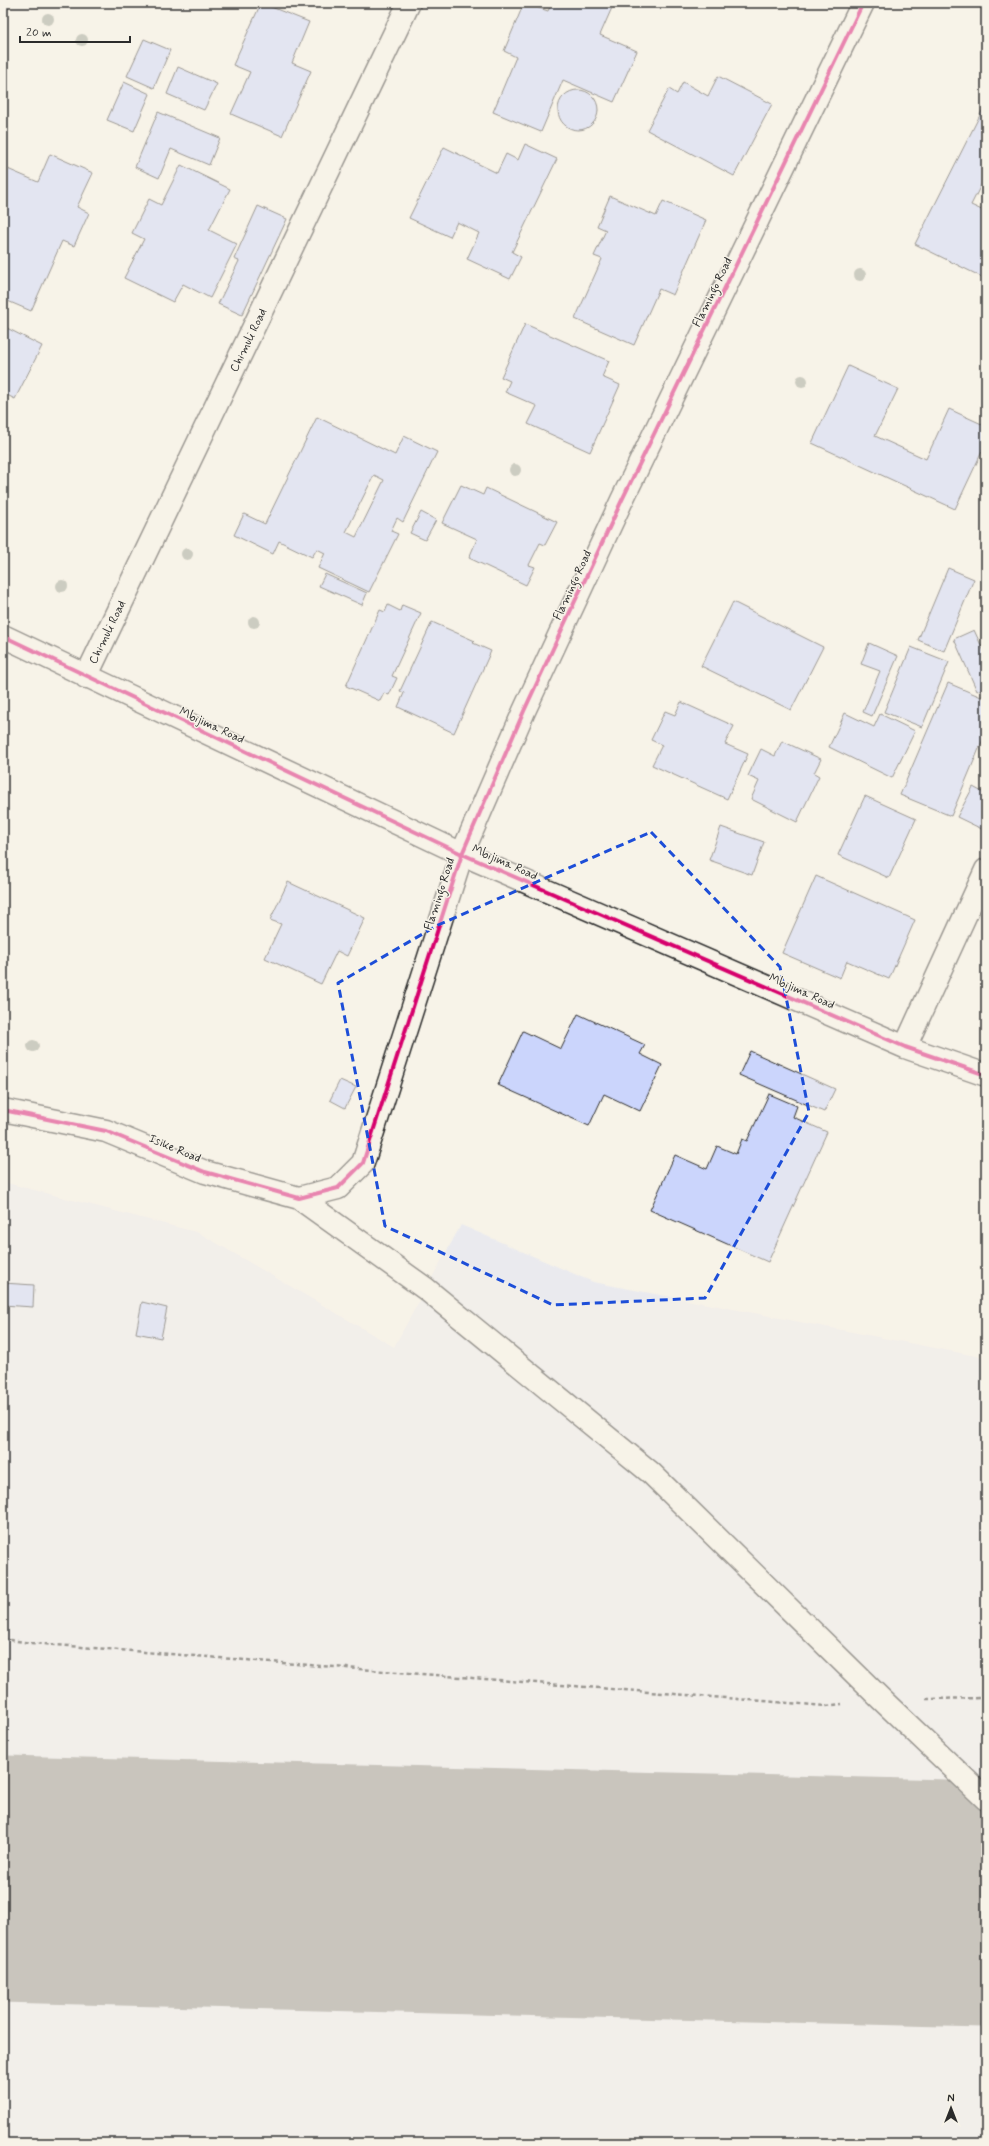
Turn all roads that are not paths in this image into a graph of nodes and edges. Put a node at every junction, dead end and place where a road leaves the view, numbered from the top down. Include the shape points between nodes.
1 (409, 3) edge
2 (863, 3) edge
3 (3, 636) edge
4 (86, 677) junction
5 (462, 854) junction
6 (986, 870) edge
7 (905, 1047) junction
8 (986, 1075) edge
9 (3, 1110) edge
10 (338, 1188) joint
11 (299, 1198) junction
12 (986, 1798) edge

1 - 4 street, Chimuli Road
2 - 5 street, Flamingo Road via 618,507 524,711
3 - 4 street, Mbijima Road
4 - 5 street, Mbijima Road
5 - 7 street, Mbijima Road
5 - 10 street, Flamingo Road via 364,1163
6 - 7 street
7 - 8 street, Mbijima Road
9 - 11 street, Isike Road via 106,1131 205,1172
10 - 11 street, Isike Road
11 - 12 street via 426,1289 651,1473 881,1699

